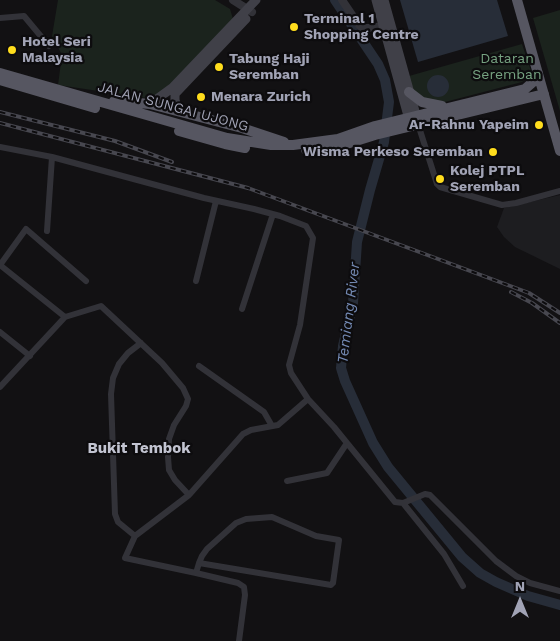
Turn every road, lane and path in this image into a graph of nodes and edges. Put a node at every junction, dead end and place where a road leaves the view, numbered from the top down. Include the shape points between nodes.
1 (233, 0) edge
2 (256, 0) edge
3 (262, 0) edge
4 (342, 0) edge
5 (376, 0) edge
6 (384, 0) edge
7 (518, 0) edge
8 (250, 10) junction
9 (0, 18) edge
10 (383, 26) junction
11 (49, 46) dead end
12 (0, 73) edge
13 (538, 73) junction
14 (186, 78) junction
15 (0, 80) edge
16 (410, 92) junction
17 (544, 94) junction
18 (98, 101) junction
19 (150, 104) junction
20 (452, 107) junction
21 (178, 110) junction
22 (413, 121) junction
23 (375, 131) junction
24 (293, 145) junction
25 (0, 147) edge
26 (560, 149) edge
27 (52, 157) junction
28 (560, 192) edge
29 (216, 201) junction
30 (273, 214) junction
31 (47, 231) dead end
32 (0, 265) edge
33 (86, 281) dead end
34 (196, 281) dead end
35 (242, 309) dead end
36 (65, 318) junction
37 (0, 332) edge
38 (141, 343) junction
39 (30, 356) junction
40 (199, 366) dead end
41 (0, 388) edge
42 (308, 399) junction
43 (272, 426) junction
44 (347, 443) junction
45 (287, 481) dead end
46 (189, 495) junction
47 (406, 502) junction
48 (135, 536) junction
49 (199, 563) junction
50 (196, 573) junction
51 (463, 586) dead end
52 (560, 591) edge
53 (239, 641) edge

1 - 8 street
2 - 8 main road
3 - 8 main road
4 - 10 street via 363,28
5 - 10 main road
6 - 16 main road
7 - 13 highway
8 - 14 main road
9 - 11 street via 24,16
10 - 22 main road
12 - 18 highway, JALAN SUNGAI UJONG
13 - 17 highway
13 - 20 highway, JALAN SUNGAI UJONG via 526,88
14 - 19 main road
14 - 21 main road via 175,94
15 - 23 highway, JALAN SUNGAI UJONG via 248,149 294,152 326,148
16 - 20 highway via 416,99 430,105
16 - 22 main road
17 - 22 highway, JALAN SUNGAI UJONG
17 - 26 highway
18 - 19 highway
18 - 24 highway, JALAN SUNGAI UJONG via 227,138
19 - 21 highway
20 - 22 highway, JALAN SUNGAI UJONG
21 - 24 highway
22 - 23 highway, JALAN SUNGAI UJONG
22 - 28 street via 436,184 440,187 502,205
23 - 24 highway, JALAN SUNGAI UJONG
25 - 27 street
27 - 29 street
27 - 31 street
29 - 30 street
29 - 34 street
30 - 35 street
30 - 42 street via 306,226 312,238 300,325 290,365 291,373
32 - 33 street via 26,229
32 - 36 street
36 - 38 street via 102,306
36 - 39 street
37 - 39 street
38 - 46 street via 162,363 188,398 169,439 168,457 172,475
38 - 48 street via 119,364 110,394 115,514 118,522
39 - 41 street
40 - 43 street via 264,412
42 - 43 street via 278,425
42 - 44 street
43 - 46 street via 243,434
44 - 45 street via 327,473
44 - 47 street via 395,502
46 - 48 street
47 - 51 street
47 - 52 street via 424,494 430,495 496,561 516,576
48 - 50 street via 125,558
49 - 49 street via 207,549 236,523 246,519 272,517 316,536 340,542 331,585
49 - 50 street
50 - 53 street via 244,587

